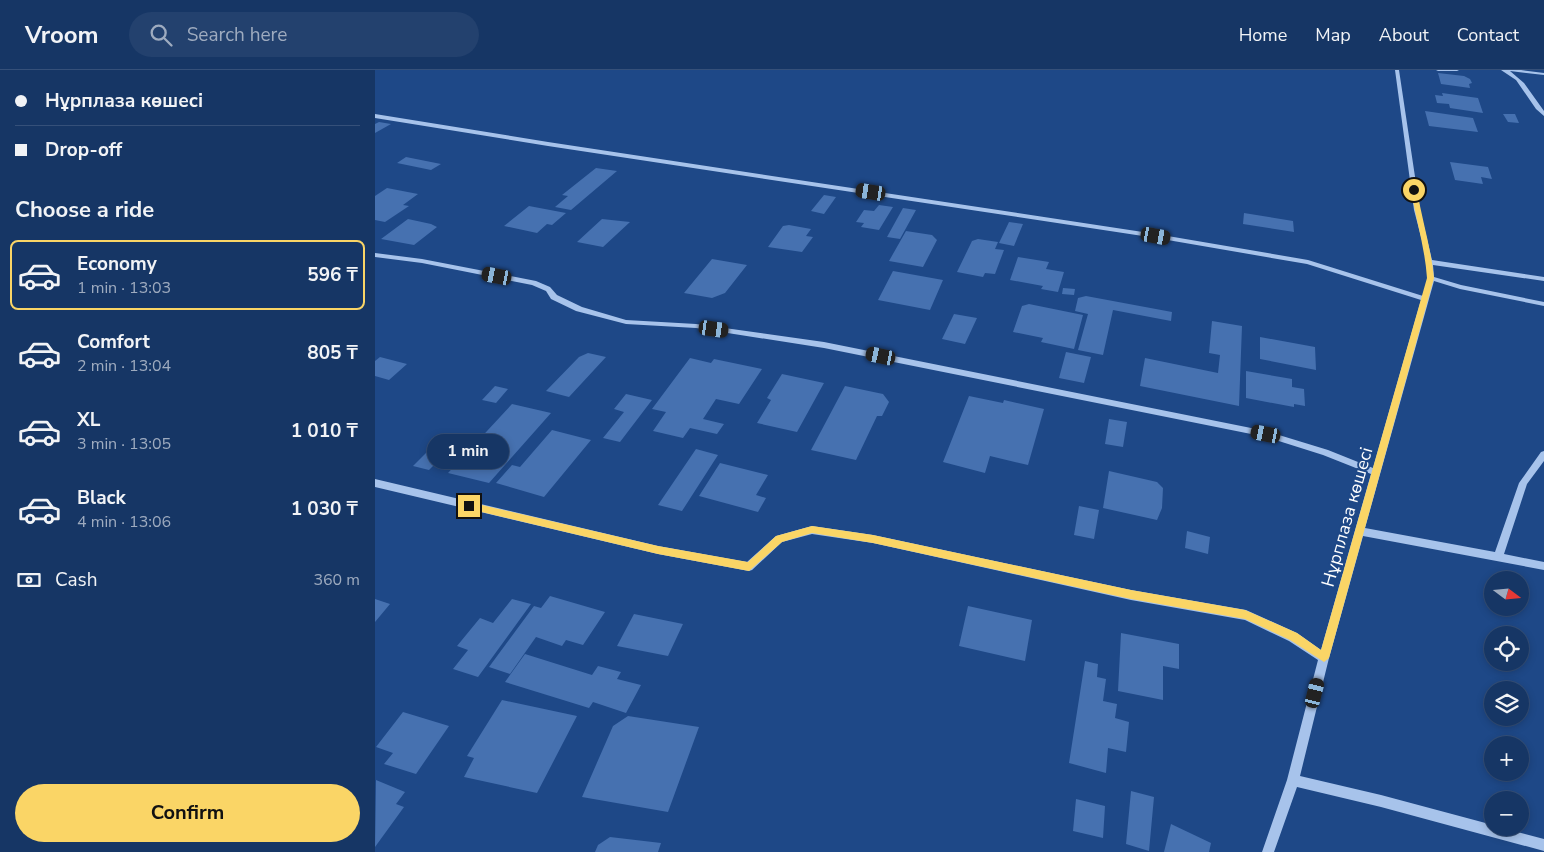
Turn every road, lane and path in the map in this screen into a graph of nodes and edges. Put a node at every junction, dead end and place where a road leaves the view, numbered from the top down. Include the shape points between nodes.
1 (1397, 70) edge
2 (1438, 70) edge
3 (1457, 70) edge
4 (1504, 70) edge
5 (1544, 74) edge
6 (1544, 114) edge
7 (375, 116) edge
8 (375, 255) edge
9 (1429, 262) junction
10 (1431, 278) junction
11 (1544, 279) edge
12 (1426, 299) junction
13 (1544, 304) edge
14 (1544, 454) edge
15 (1377, 472) junction
16 (375, 483) edge
17 (1361, 530) junction
18 (1498, 558) junction
19 (1544, 566) edge
20 (1324, 658) junction
21 (1293, 780) junction
22 (1544, 845) edge
23 (1268, 852) edge

1 - 9 street, Нұрплаза көшесі via 1417,210
2 - 3 street
4 - 5 street
4 - 6 street via 1523,82 1535,106
7 - 12 street via 1308,262
8 - 15 street via 534,283 547,289 553,297 579,309 626,322 696,326 824,344 1266,434
9 - 10 street, Нұрплаза көшесі
9 - 11 street
10 - 12 street, Нұрплаза көшесі
10 - 13 street
12 - 15 street, Нұрплаза көшесі
14 - 18 street via 1523,483
15 - 17 street, Нұрплаза көшесі
16 - 20 street via 658,550 749,567 779,539 812,530 873,539 1131,595 1245,615 1293,636
17 - 18 street
17 - 20 street, Нұрплаза көшесі
18 - 19 street
20 - 21 street, Нұрплаза көшесі
21 - 22 street
21 - 23 street, Нұрплаза көшесі

